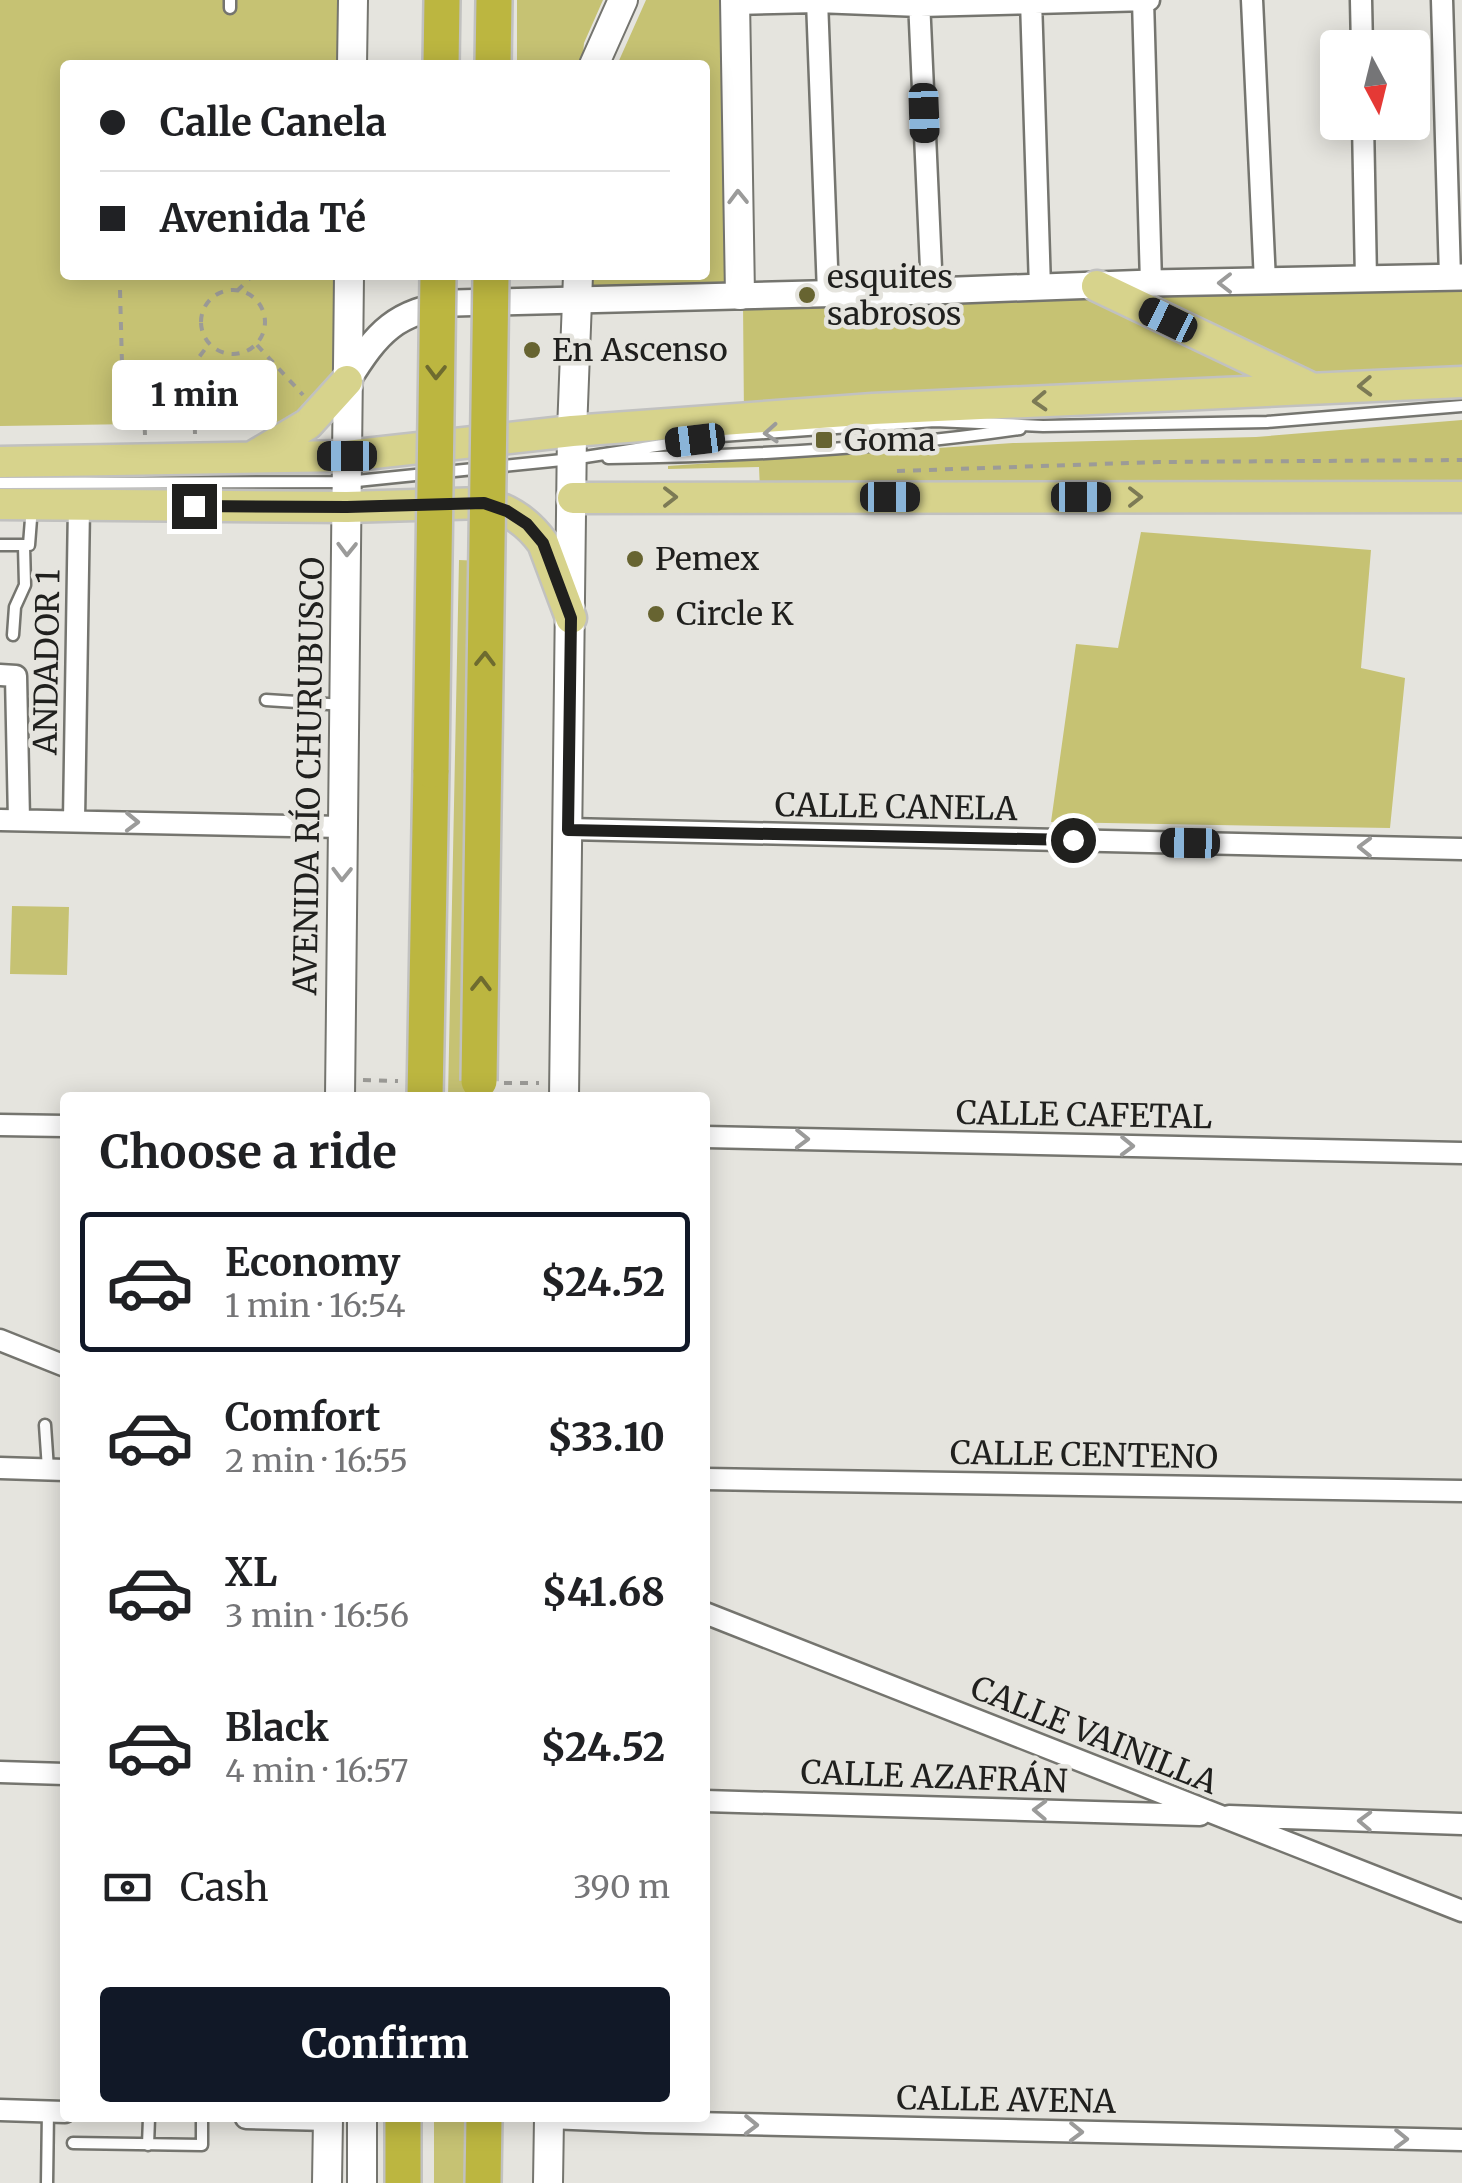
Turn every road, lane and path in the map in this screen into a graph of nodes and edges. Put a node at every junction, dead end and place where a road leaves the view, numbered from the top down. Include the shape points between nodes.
1 (353, 0) edge
2 (442, 0) edge
3 (494, 0) edge
4 (623, 0) edge
5 (1145, 0) edge
6 (1252, 0) edge
7 (1361, 0) edge
8 (1442, 0) edge
9 (818, 1) edge
10 (1031, 1) edge
11 (735, 2) edge
12 (919, 3) edge
13 (1362, 30) edge
14 (352, 60) edge
15 (441, 60) edge
16 (494, 60) edge
17 (596, 60) edge
18 (1364, 140) edge
19 (1456, 277) edge
20 (248, 280) edge
21 (349, 280) edge
22 (438, 280) edge
23 (490, 280) edge
24 (1366, 280) junction
25 (1265, 282) junction
26 (1151, 283) junction
27 (1097, 286) junction
28 (577, 287) edge
29 (1040, 288) junction
30 (120, 290) dead end
31 (237, 290) junction
32 (932, 291) junction
33 (828, 293) junction
34 (740, 294) junction
35 (209, 344) junction
36 (257, 345) junction
37 (347, 381) junction
38 (1462, 382) edge
39 (1312, 388) junction
40 (1462, 406) edge
41 (320, 414) junction
42 (1043, 426) junction
43 (572, 445) junction
44 (251, 457) junction
45 (195, 458) junction
46 (146, 459) junction
47 (1462, 460) edge
48 (0, 462) edge
49 (882, 471) dead end
50 (0, 482) edge
51 (347, 482) junction
52 (573, 498) junction
53 (1462, 498) edge
54 (0, 504) edge
55 (32, 505) junction
56 (79, 506) junction
57 (0, 545) edge
58 (24, 546) junction
59 (571, 618) junction
60 (13, 635) dead end
61 (8, 676) edge
62 (266, 700) dead end
63 (345, 705) junction
64 (9, 820) edge
65 (74, 820) junction
66 (343, 827) junction
67 (568, 830) junction
68 (1462, 849) edge
69 (487, 1087) edge
70 (340, 1089) edge
71 (411, 1089) edge
72 (564, 1090) edge
73 (0, 1125) edge
74 (60, 1126) edge
75 (710, 1137) edge
76 (1462, 1153) edge
77 (0, 1340) edge
78 (60, 1364) edge
79 (45, 1425) dead end
80 (0, 1468) edge
81 (56, 1469) edge
82 (710, 1480) edge
83 (1462, 1491) edge
84 (710, 1615) edge
85 (0, 1772) edge
86 (60, 1774) edge
87 (710, 1801) edge
88 (1214, 1815) junction
89 (1462, 1824) edge
90 (1462, 1911) edge
91 (0, 2110) edge
92 (57, 2112) edge
93 (149, 2122) edge
94 (202, 2122) edge
95 (328, 2122) edge
96 (362, 2122) edge
97 (404, 2122) edge
98 (484, 2122) edge
99 (548, 2122) edge
100 (710, 2122) edge
101 (1462, 2140) edge
102 (73, 2143) dead end
103 (148, 2145) junction
104 (47, 2183) edge
105 (327, 2183) edge
106 (362, 2183) edge
107 (403, 2183) edge
108 (484, 2183) edge
109 (548, 2183) edge

1 - 14 main road
2 - 15 highway
3 - 16 highway
4 - 17 main road
5 - 10 street
5 - 26 street
6 - 25 street
7 - 13 street
8 - 19 street
9 - 11 street
9 - 12 street
9 - 33 street
10 - 12 street
10 - 29 street
34 -> 11 main road
12 - 32 street
18 - 24 street
19 - 24 street
20 - 31 path
21 - 37 main road, AVENIDA RÍO CHURUBUSCO
22 -> 71 highway, bridge via 431,770
69 -> 23 highway, bridge
24 - 25 street
25 -> 26 street
26 - 27 street
27 - 29 street
27 - 39 main road
28 - 34 street
28 - 37 street via 412,313 380,334
28 - 43 main road
29 - 32 street
30 - 46 path via 122,364 142,364
31 - 35 path via 214,295 204,306 200,322
31 - 36 path via 258,301 265,315
32 - 33 street
33 - 34 street
35 - 36 path via 228,355
35 - 45 path via 193,366
36 - 41 path
37 - 41 main road
37 - 51 main road, AVENIDA RÍO CHURUBUSCO
38 -> 39 main road
39 -> 43 main road via 873,409
40 - 42 lane via 1266,422
41 - 44 main road
42 -> 43 lane via 936,421
42 - 43 lane via 742,455
43 - 51 main road
43 - 52 main road
44 - 45 main road
44 - 51 main road
45 - 46 main road
46 - 48 main road
47 - 49 path
50 - 51 lane
51 - 56 main road
51 - 59 main road via 507,511 543,543
51 -> 63 main road, AVENIDA RÍO CHURUBUSCO
52 -> 53 main road
52 - 59 main road
54 - 55 main road
55 - 56 main road
55 - 58 lane
56 - 65 street, ANDADOR 1
57 - 58 lane
58 - 60 lane via 25,585 14,607
59 - 67 main road
61 - 64 street
62 - 63 lane
63 - 66 main road, AVENIDA RÍO CHURUBUSCO
64 - 65 street
65 -> 66 street
66 -> 70 main road, AVENIDA RÍO CHURUBUSCO
68 -> 67 street, CALLE CANELA
67 - 72 main road
69 - 72 path
70 - 71 path
73 - 74 street
75 -> 76 street, CALLE CAFETAL
77 - 78 street
79 - 81 lane
80 - 81 street
82 - 83 street, CALLE CENTENO
84 - 88 street, CALLE VAINILLA
85 - 86 street
88 -> 87 street, CALLE AZAFRÁN
89 -> 88 street, CALLE AZAFRÁN
88 - 90 street, CALLE VAINILLA
91 - 92 street
92 - 104 lane
93 - 103 lane
94 - 103 lane via 202,2145
95 - 105 main road
96 - 106 main road
97 - 107 highway
98 - 108 highway
99 - 109 main road
100 -> 101 street, CALLE AVENA
102 - 103 lane

